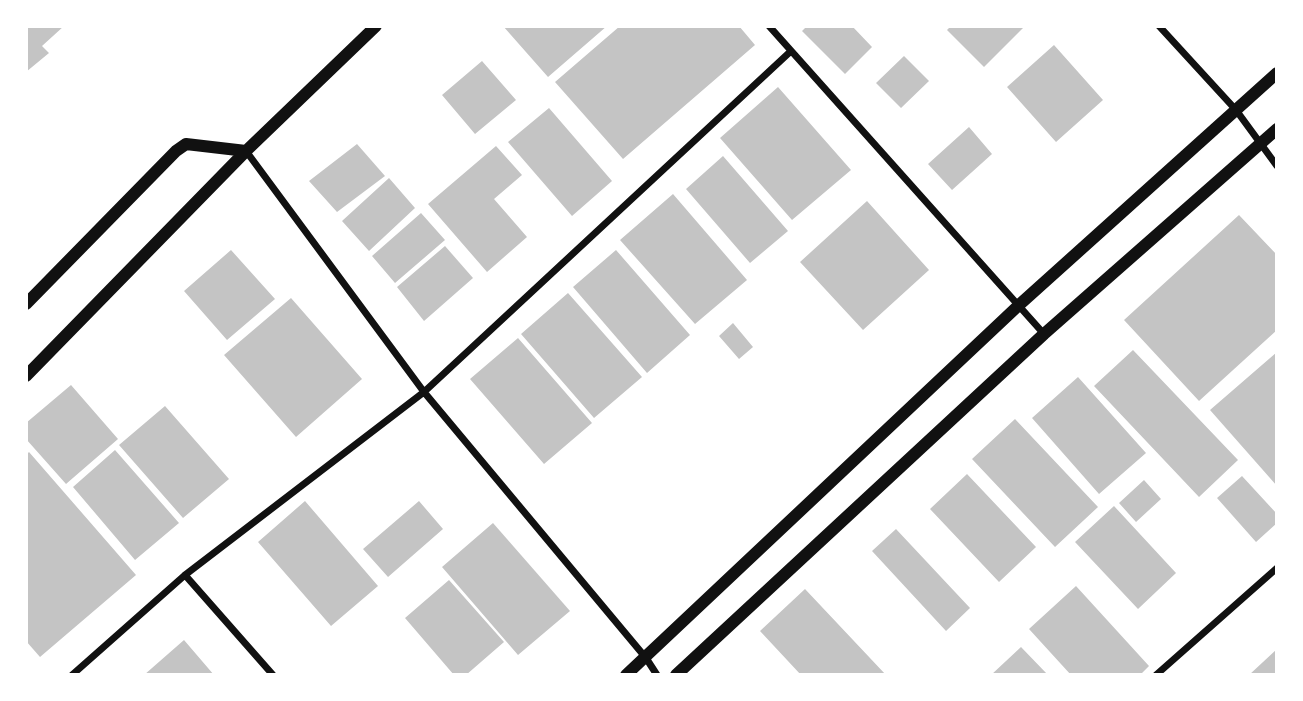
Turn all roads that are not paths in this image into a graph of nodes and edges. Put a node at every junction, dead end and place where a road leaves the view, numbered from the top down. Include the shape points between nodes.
1 (376, 26) edge
2 (769, 26) edge
3 (1159, 26) edge
4 (791, 51) junction
5 (1277, 73) edge
6 (1236, 110) junction
7 (1277, 129) edge
8 (1260, 145) junction
9 (246, 151) junction
10 (1277, 166) edge
11 (26, 304) edge
12 (1019, 305) junction
13 (1045, 334) junction
14 (26, 376) edge
15 (424, 392) junction
16 (1275, 572) edge
17 (185, 575) junction
18 (646, 658) junction
19 (72, 675) edge
20 (273, 675) edge
21 (626, 675) edge
22 (657, 675) edge
23 (676, 675) edge
24 (1156, 675) edge

1 - 9 street
2 - 4 street
3 - 6 street
4 - 12 street
4 - 15 street
5 - 6 street
6 - 8 street
6 - 12 street
7 - 8 street
8 - 10 street
8 - 13 street
9 - 11 street via 186,144
9 - 14 street
9 - 15 street
12 - 13 street
12 - 18 street
13 - 23 street
15 - 17 street
15 - 18 street
16 - 24 street
17 - 19 street
17 - 20 street
18 - 21 street
18 - 22 street

